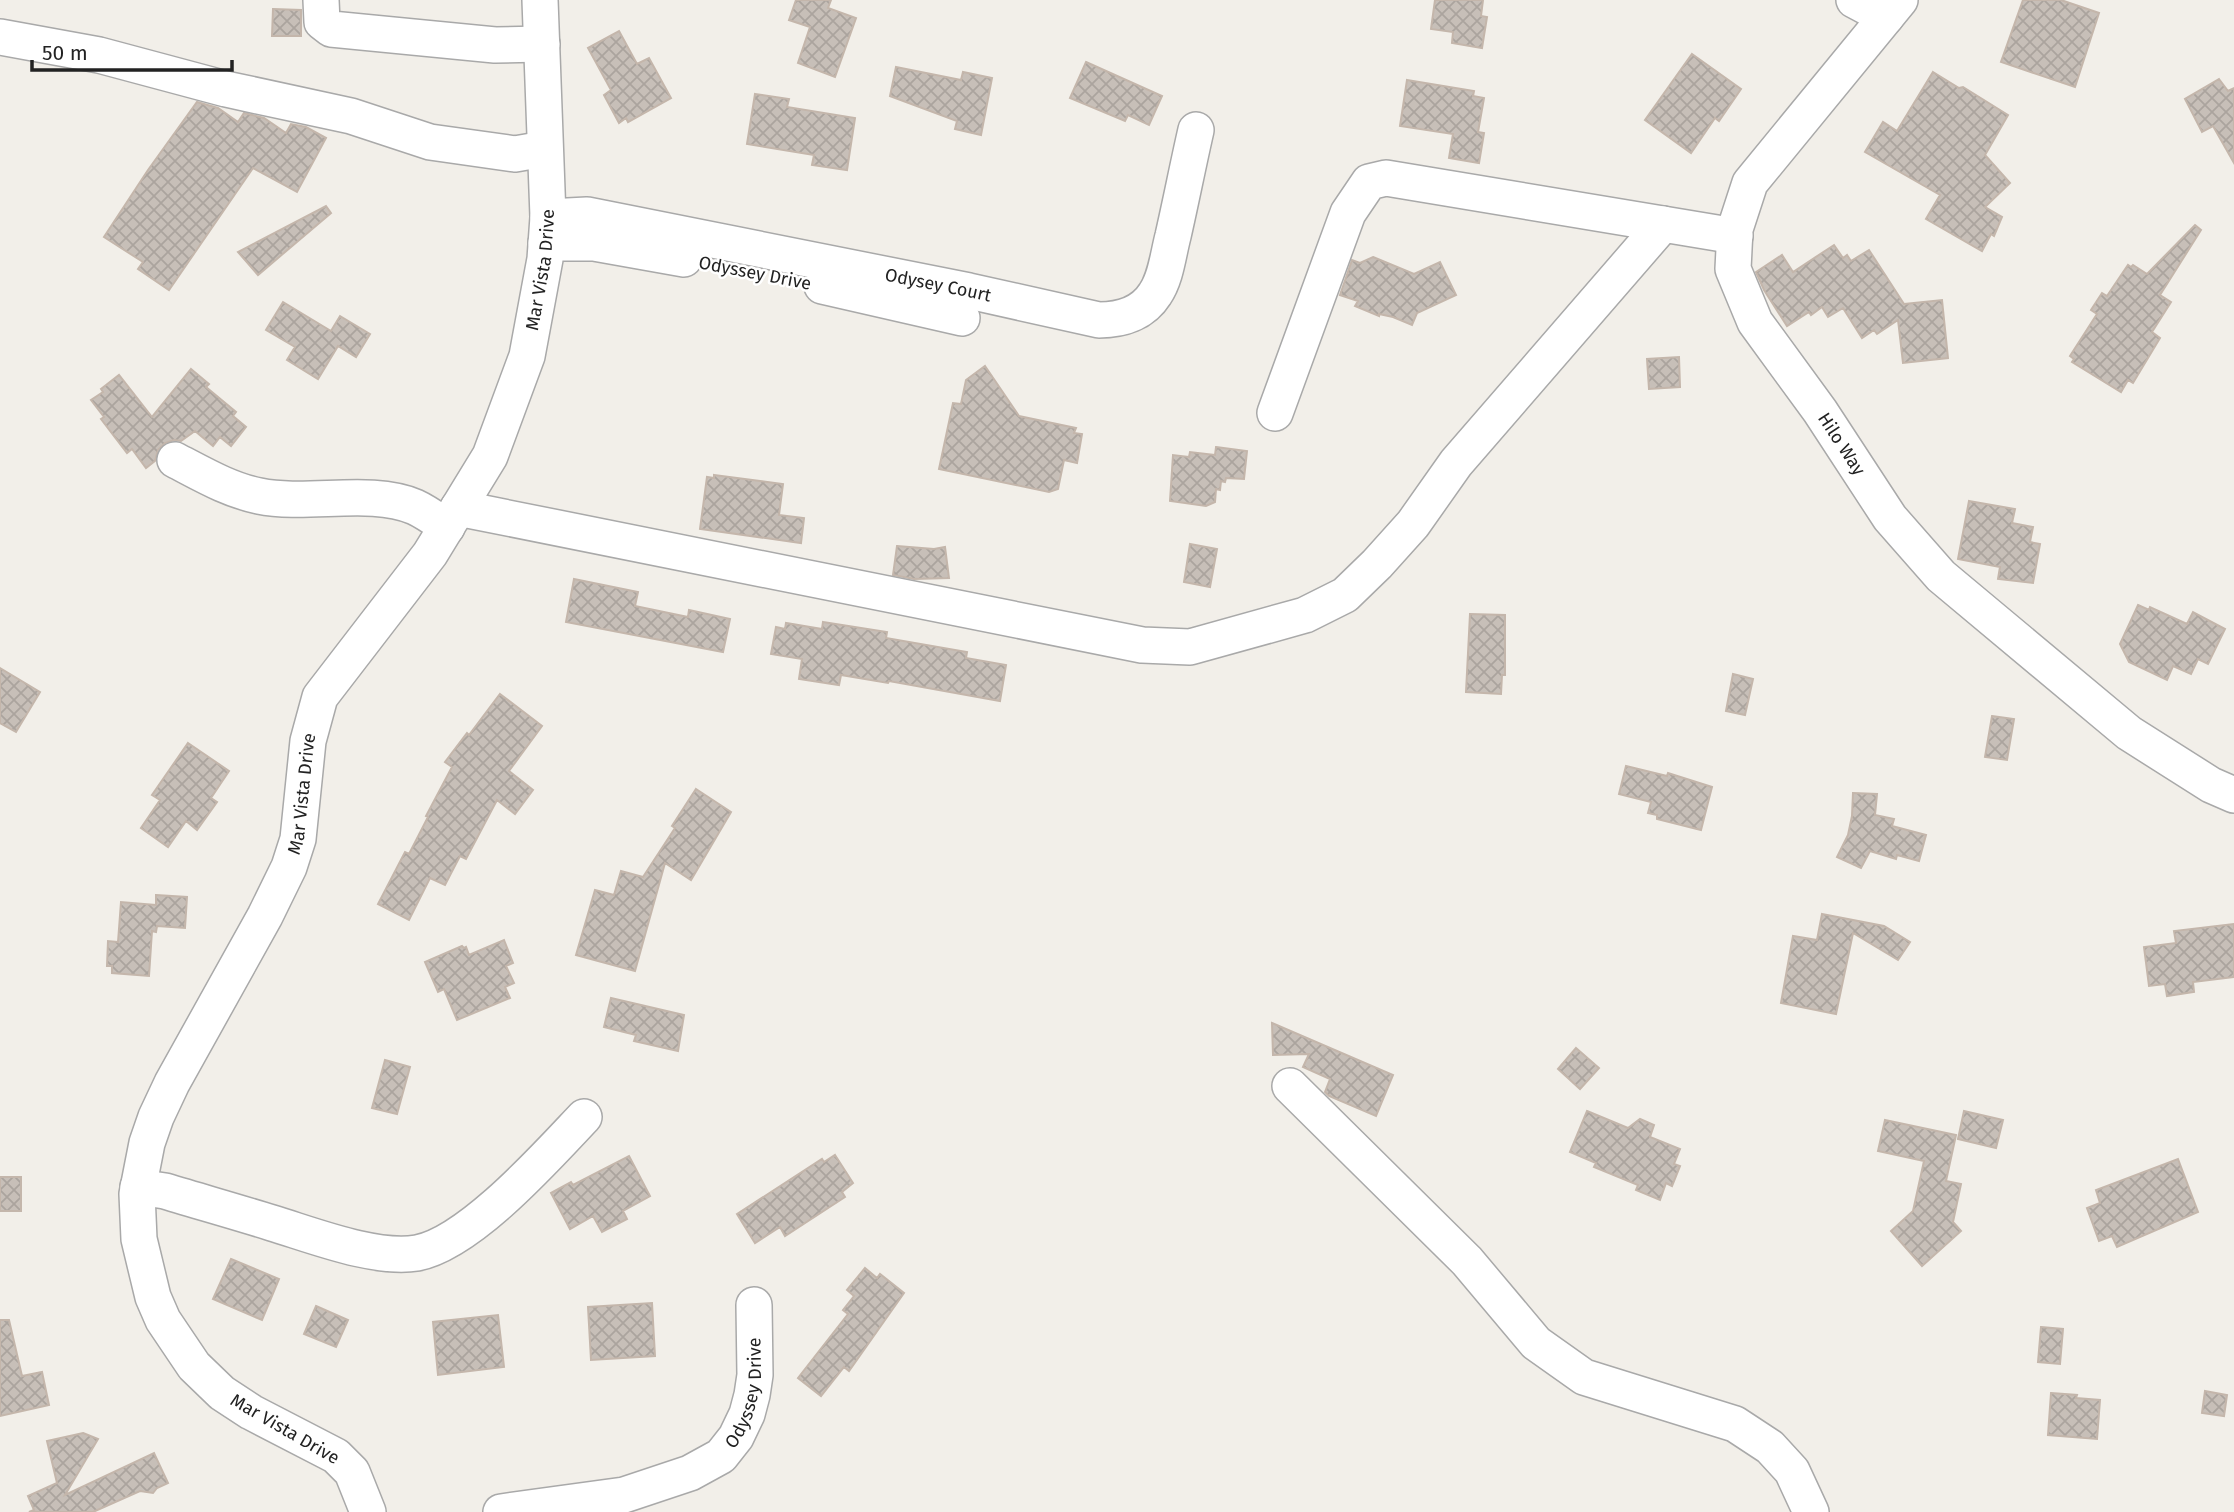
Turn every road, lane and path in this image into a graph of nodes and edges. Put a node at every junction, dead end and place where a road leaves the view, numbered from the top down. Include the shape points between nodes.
1 (320, 0) edge
2 (540, 0) edge
3 (1854, 0) edge
4 (1893, 8) edge
5 (0, 37) edge
6 (542, 44) junction
7 (1196, 130) dead end
8 (544, 149) junction
9 (1663, 224) junction
10 (547, 230) junction
11 (1735, 236) junction
12 (962, 318) dead end
13 (1275, 413) dead end
14 (175, 460) dead end
15 (453, 517) junction
16 (2234, 795) edge
17 (1290, 1086) dead end
18 (584, 1117) dead end
19 (138, 1188) junction
20 (754, 1305) dead end
21 (368, 1512) edge
22 (501, 1512) edge
23 (1811, 1512) edge

1 - 6 street via 322,22 331,29 495,45
2 - 6 street, Mar Vista Drive
3 - 4 street
4 - 11 street, Hilo Way via 1750,183
5 - 8 street via 99,55 351,116 430,142 514,154
6 - 8 street, Mar Vista Drive
7 - 10 street, Odysey Court via 1171,246 1156,292 1128,317 1114,320 587,215
8 - 10 street, Mar Vista Drive
9 - 11 street
9 - 13 street via 1386,178 1369,182 1348,213
9 - 15 street via 1456,463 1413,524 1345,595 1305,615 1190,647 1142,645
10 - 12 street, Odyssey Drive
10 - 15 street, Mar Vista Drive via 527,356 491,456
11 - 16 street, Hilo Way via 1733,269 1755,322 1890,518 1941,576 2129,733
14 - 15 street via 241,492 291,500 396,501
15 - 19 street, Mar Vista Drive via 430,554 320,696 308,741 298,839 289,866 156,1117
17 - 23 street via 1467,1261 1536,1343 1584,1377 1735,1424 1770,1447 1792,1471
18 - 19 street via 468,1229 417,1253 368,1250 165,1191
19 - 21 street, Mar Vista Drive via 143,1263 158,1308 194,1366 251,1412 337,1456 352,1472
20 - 22 street, Odyssey Drive via 752,1395 736,1437 721,1456 690,1473 624,1494

